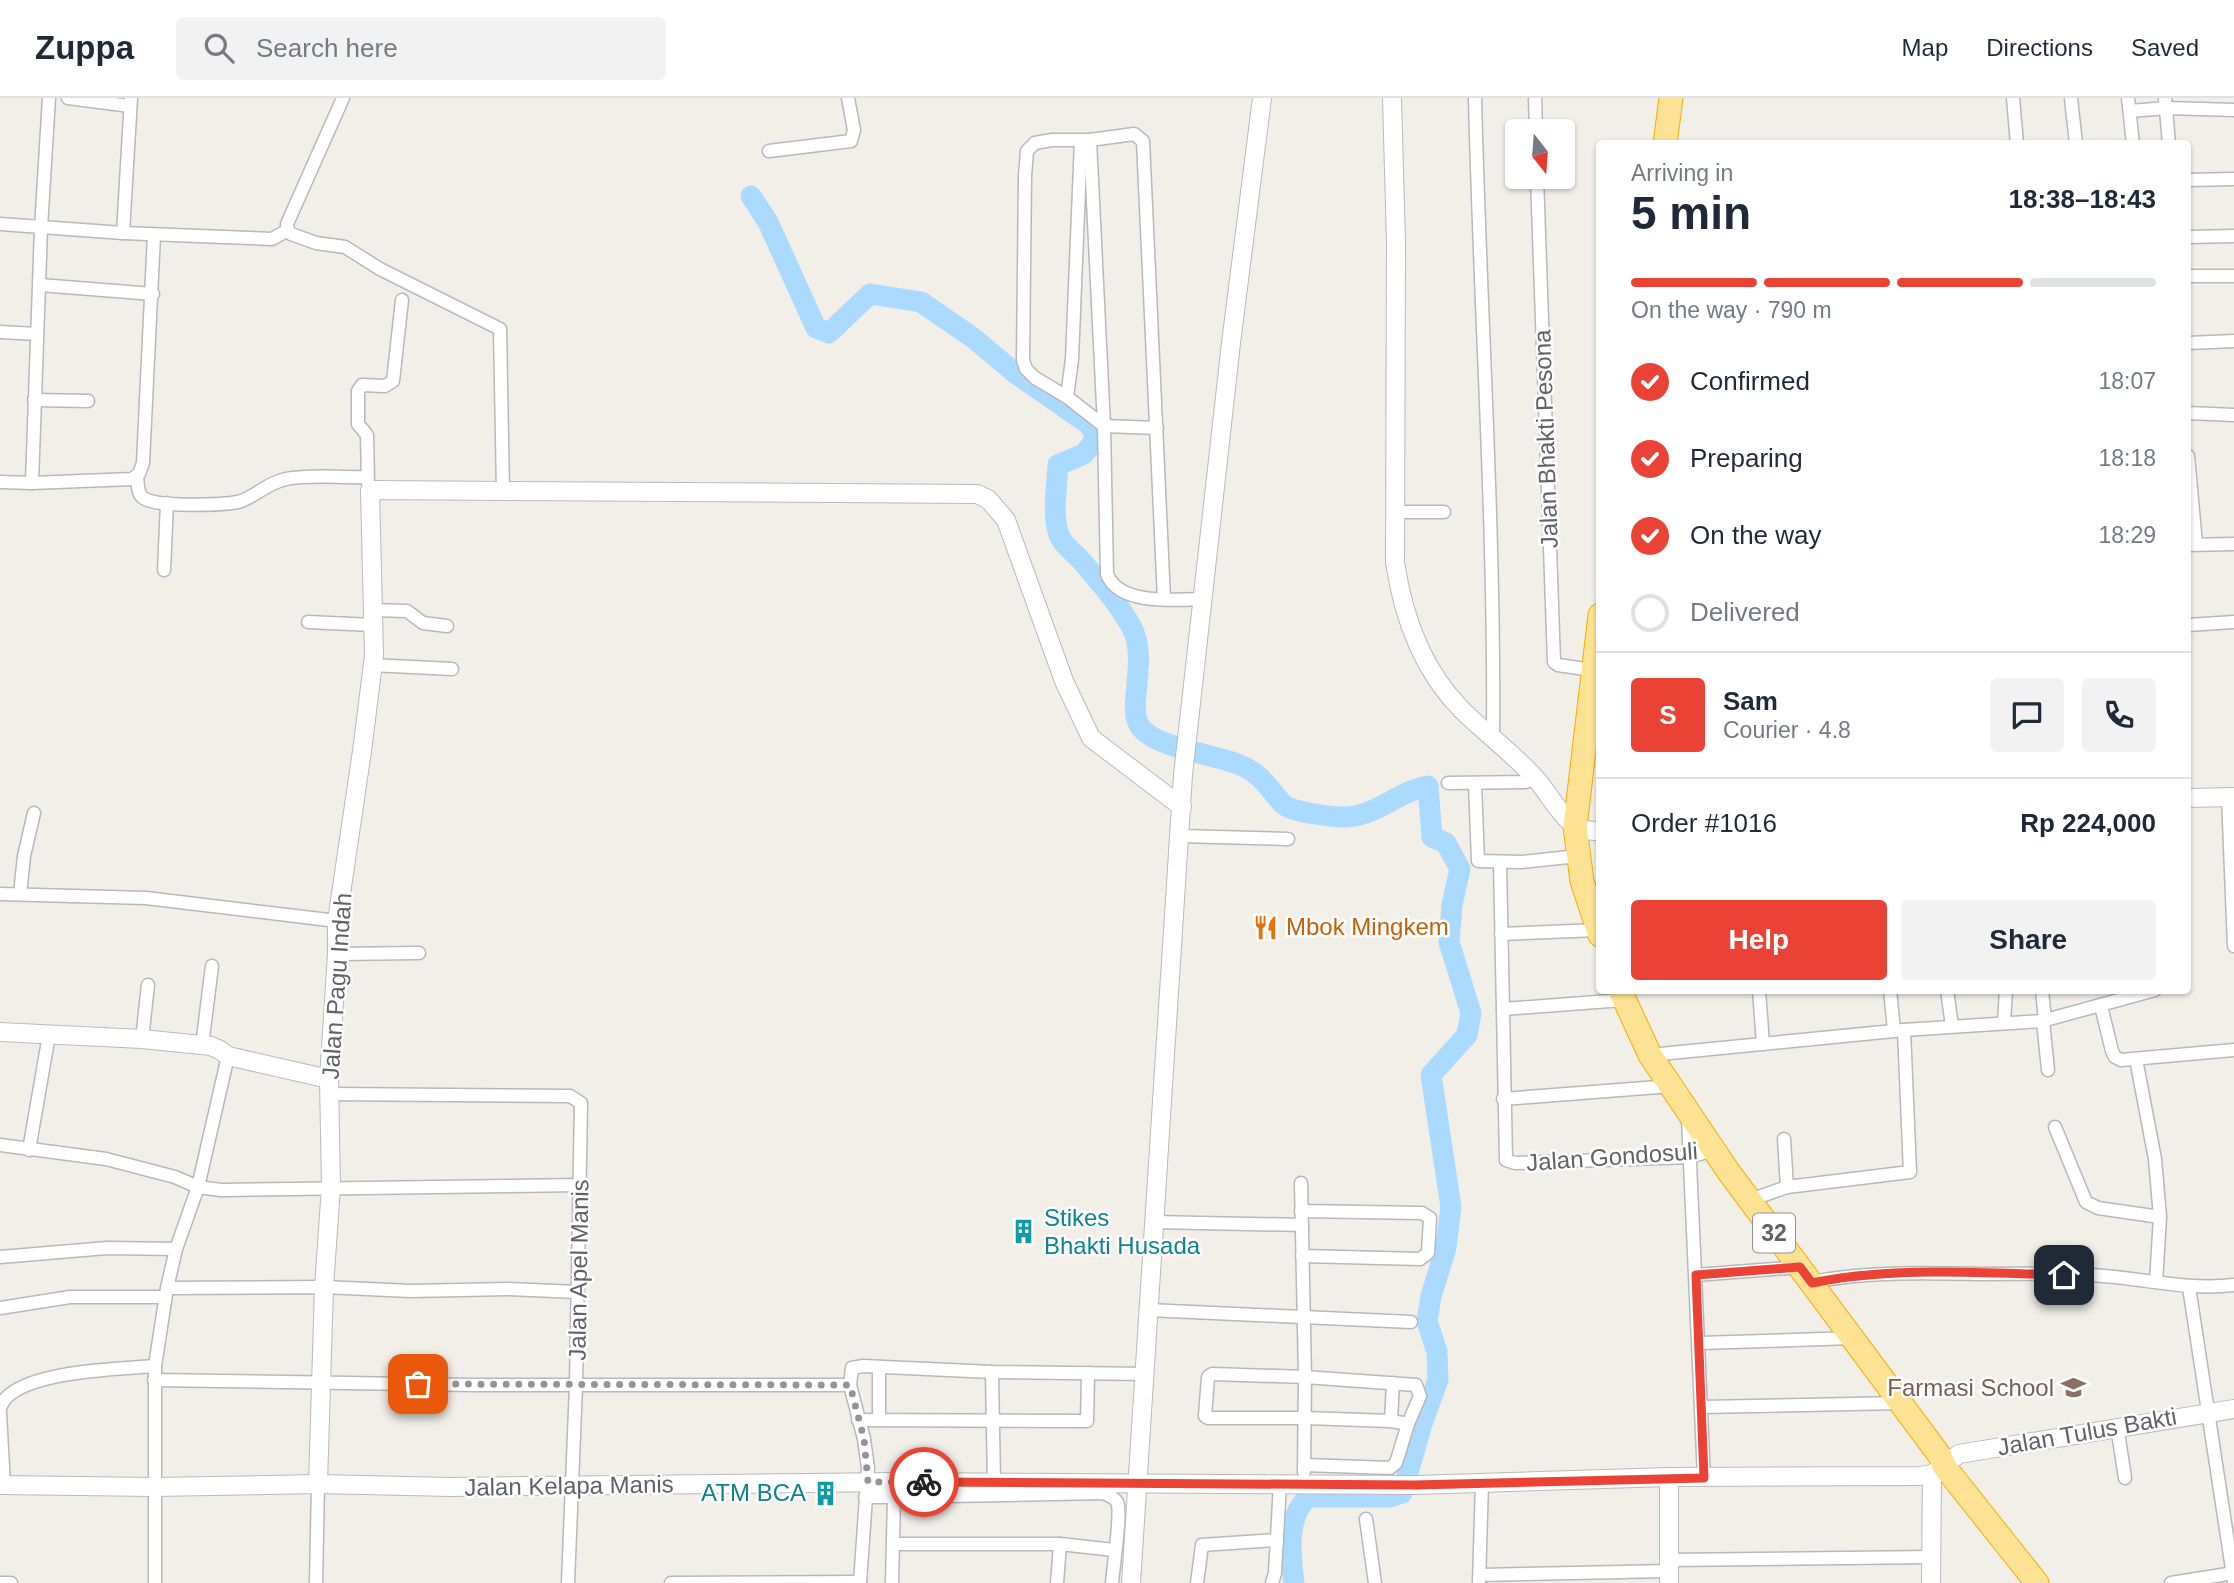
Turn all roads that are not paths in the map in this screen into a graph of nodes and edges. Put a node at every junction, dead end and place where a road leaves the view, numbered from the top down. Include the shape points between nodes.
1 (49, 98) edge
2 (68, 98) edge
3 (342, 98) edge
4 (848, 98) edge
5 (1262, 98) edge
6 (1392, 98) edge
7 (1475, 98) edge
8 (1535, 98) edge
9 (1671, 98) edge
10 (2013, 98) edge
11 (2071, 98) edge
12 (130, 102) edge
13 (2166, 103) edge
14 (2129, 105) edge
15 (2234, 110) edge
16 (1535, 119) edge
17 (1085, 140) junction
18 (1666, 140) edge
19 (2017, 140) edge
20 (2076, 140) edge
21 (2133, 140) edge
22 (2169, 140) edge
23 (769, 151) dead end
24 (2234, 179) edge
25 (2191, 180) edge
26 (1537, 189) edge
27 (0, 224) edge
28 (41, 228) junction
29 (288, 230) junction
30 (123, 233) junction
31 (154, 235) junction
32 (2234, 236) edge
33 (2191, 237) edge
34 (2191, 276) edge
35 (2234, 276) edge
36 (40, 285) junction
37 (152, 295) junction
38 (402, 300) dead end
39 (0, 332) edge
40 (37, 334) junction
41 (2234, 341) edge
42 (2191, 342) edge
43 (1067, 397) junction
44 (34, 400) junction
45 (88, 401) dead end
46 (2191, 414) edge
47 (2234, 415) edge
48 (1104, 425) junction
49 (1157, 428) junction
50 (139, 474) junction
51 (0, 482) edge
52 (32, 483) junction
53 (368, 484) junction
54 (503, 492) junction
55 (167, 503) junction
56 (1395, 512) junction
57 (1444, 512) dead end
58 (2191, 522) edge
59 (2192, 544) edge
60 (2234, 544) edge
61 (164, 570) dead end
62 (1164, 599) junction
63 (1202, 599) junction
64 (373, 617) junction
65 (308, 622) dead end
66 (2234, 622) edge
67 (2191, 625) edge
68 (447, 626) dead end
69 (1596, 642) edge
70 (371, 665) junction
71 (452, 669) dead end
72 (1592, 670) junction
73 (1493, 738) junction
74 (1536, 779) junction
75 (1448, 783) dead end
76 (1475, 784) junction
77 (2191, 797) edge
78 (2231, 797) edge
79 (1182, 807) junction
80 (34, 813) dead end
81 (1575, 827) junction
82 (1596, 830) edge
83 (1180, 836) junction
84 (1288, 839) dead end
85 (1578, 856) junction
86 (1500, 862) junction
87 (0, 894) edge
88 (20, 894) junction
89 (337, 921) junction
90 (1596, 923) edge
91 (1596, 932) edge
92 (1501, 934) junction
93 (2234, 946) edge
94 (419, 953) dead end
95 (337, 954) junction
96 (212, 966) dead end
97 (148, 985) dead end
98 (1759, 994) edge
99 (1891, 994) edge
100 (1948, 994) edge
101 (2006, 994) edge
102 (2042, 994) edge
103 (2141, 994) edge
104 (1621, 995) edge
105 (2101, 1006) junction
106 (1503, 1009) junction
107 (2044, 1021) junction
108 (2004, 1023) junction
109 (1952, 1026) junction
110 (1899, 1030) junction
111 (0, 1032) edge
112 (49, 1035) junction
113 (142, 1039) junction
114 (1763, 1044) junction
115 (206, 1046) junction
116 (2234, 1050) edge
117 (1650, 1055) junction
118 (228, 1056) junction
119 (2136, 1059) junction
120 (2049, 1070) dead end
121 (1671, 1086) junction
122 (330, 1087) junction
123 (1503, 1099) junction
124 (1688, 1113) junction
125 (2055, 1127) dead end
126 (1784, 1139) dead end
127 (0, 1145) edge
128 (29, 1150) junction
129 (1713, 1150) junction
130 (1690, 1157) junction
131 (1301, 1183) dead end
132 (581, 1185) junction
133 (1787, 1186) junction
134 (198, 1187) junction
135 (331, 1187) junction
136 (1750, 1199) junction
137 (1301, 1211) junction
138 (2160, 1217) junction
139 (1154, 1222) junction
140 (1302, 1225) junction
141 (176, 1249) junction
142 (1302, 1256) junction
143 (0, 1257) edge
144 (1696, 1275) junction
145 (1806, 1275) junction
146 (2156, 1282) junction
147 (2234, 1285) edge
148 (324, 1287) junction
149 (2189, 1287) junction
150 (577, 1292) junction
151 (166, 1293) junction
152 (0, 1308) edge
153 (1149, 1310) junction
154 (1304, 1316) junction
155 (1411, 1322) dead end
156 (1853, 1338) junction
157 (1700, 1343) junction
158 (155, 1366) junction
159 (879, 1367) junction
160 (992, 1372) junction
161 (1088, 1373) junction
162 (1146, 1374) junction
163 (1305, 1377) junction
164 (154, 1380) junction
165 (321, 1383) junction
166 (1393, 1383) junction
167 (576, 1385) junction
168 (850, 1385) junction
169 (1900, 1403) junction
170 (1702, 1407) junction
171 (2234, 1409) edge
172 (0, 1411) edge
173 (2209, 1412) junction
174 (1305, 1418) junction
175 (879, 1419) junction
176 (858, 1420) junction
177 (1391, 1421) junction
178 (993, 1422) junction
179 (1408, 1424) junction
180 (2117, 1426) junction
181 (1938, 1470) junction
182 (1305, 1474) junction
183 (1669, 1477) junction
184 (1704, 1478) junction
185 (2125, 1478) dead end
186 (995, 1483) junction
187 (1139, 1483) junction
188 (1482, 1483) junction
189 (318, 1484) junction
190 (1280, 1484) junction
191 (2, 1485) edge
192 (572, 1485) junction
193 (154, 1487) junction
194 (867, 1490) junction
195 (894, 1497) junction
196 (1366, 1519) dead end
197 (1277, 1540) junction
198 (893, 1544) junction
199 (1060, 1544) junction
200 (1114, 1550) junction
201 (1931, 1557) junction
202 (1669, 1571) edge
203 (2234, 1576) edge
204 (1479, 1579) edge
205 (860, 1582) edge
206 (0, 1583) edge
207 (11, 1583) edge
208 (155, 1583) edge
209 (316, 1583) edge
210 (568, 1583) edge
211 (671, 1583) edge
212 (892, 1583) edge
213 (1057, 1583) edge
214 (1112, 1583) edge
215 (1131, 1583) edge
216 (1197, 1583) edge
217 (1272, 1583) edge
218 (1375, 1583) edge
219 (1931, 1583) edge
220 (2037, 1583) edge
221 (2171, 1583) edge

1 - 28 street
2 - 12 street
3 - 29 street
4 - 23 street via 854,130 851,141
5 - 63 street
6 - 56 street
7 - 73 street
8 - 16 street
9 - 18 highway
10 - 19 street
11 - 20 street
12 - 30 street
13 - 14 street
13 - 15 street
13 - 22 street
14 - 21 street
17 - 43 street
17 - 43 street via 1035,143 1027,152 1025,176 1023,360 1035,379
17 - 48 street
17 - 49 street via 1134,134 1143,141
24 - 25 street
26 - 72 street, Jalan Bhakti Pesona via 1554,662
27 - 28 street
28 - 30 street
28 - 36 street
29 - 31 street via 272,239
29 - 54 street via 316,243 345,247 380,270 500,329
30 - 31 street
31 - 37 street
32 - 33 street
34 - 35 street
36 - 37 street
36 - 40 street
37 - 50 street
38 - 53 street via 393,381 385,386 362,385 358,391 358,424 367,435
39 - 40 street
40 - 44 street
41 - 42 street
43 - 48 street
44 - 45 street
44 - 52 street
46 - 47 street
48 - 49 street
48 - 62 street via 1107,574 1117,590
49 - 62 street
50 - 52 street via 132,479
50 - 55 street via 141,496
51 - 52 street
53 - 54 street
53 - 55 street via 298,477 274,482 237,502
53 - 64 street, Jalan Pagu Indah
54 - 79 street via 939,492 988,499 1009,527 1064,681 1091,738
55 - 61 street
56 - 57 street
56 - 73 street via 1395,562 1409,623 1443,688
58 - 59 street
59 - 60 street
62 - 63 street
63 - 79 street
64 - 65 street
64 - 68 street via 407,611 423,623
64 - 70 street, Jalan Pagu Indah
66 - 67 street
69 - 72 highway
70 - 71 street
70 - 89 street, Jalan Pagu Indah
72 - 81 highway
73 - 74 street
74 - 76 street
74 - 81 street
75 - 76 street
76 - 86 street via 1477,859
77 - 78 street
78 - 93 street
79 - 83 street
80 - 88 street
81 - 82 street
81 - 85 highway
83 - 84 street
83 - 139 street
85 - 86 street
85 - 90 highway
86 - 92 street
87 - 88 street
88 - 89 street via 146,898
89 - 95 street, Jalan Pagu Indah
91 - 92 street
92 - 106 street
94 - 95 street
95 - 122 street, Jalan Pagu Indah
96 - 115 street
97 - 113 street
98 - 114 street
99 - 110 street
100 - 109 street
101 - 108 street
102 - 107 street
103 - 105 street
104 - 106 street
104 - 117 highway, 32
105 - 107 street
105 - 119 street via 2115,1057
106 - 123 street
107 - 108 street
107 - 120 street
108 - 109 street
109 - 110 street
110 - 114 street
110 - 133 street via 1910,1172
111 - 112 street
112 - 113 street
112 - 128 street
113 - 115 street
114 - 117 street
115 - 118 street
116 - 119 street
117 - 121 highway, 32
118 - 122 street
118 - 134 street
119 - 138 street via 2155,1159
121 - 123 street
121 - 124 highway, 32
122 - 132 street, Jalan Apel Manis via 578,1099 582,1111
122 - 135 street, Jalan Pagu Indah
123 - 130 street, Jalan Gondosuli via 1505,1157 1510,1163
124 - 129 highway, 32
124 - 130 street
125 - 138 street via 2086,1202
126 - 133 street
127 - 128 street
128 - 134 street via 106,1159
129 - 130 street, Jalan Gondosuli
129 - 136 highway, 32
130 - 144 street
131 - 137 street
132 - 135 street
132 - 150 street, Jalan Apel Manis
133 - 136 street
134 - 135 street
134 - 141 street
135 - 148 street, Jalan Pagu Indah
136 - 145 highway, 32
137 - 140 street
137 - 142 street via 1422,1213 1430,1218 1428,1253 1420,1259
138 - 146 street
139 - 140 street
139 - 153 street
140 - 142 street
141 - 143 street via 107,1248
141 - 151 street
142 - 154 street
144 - 145 street
144 - 157 street
145 - 146 street via 2091,1275
145 - 156 highway, 32
146 - 149 street
147 - 149 street
148 - 150 street
148 - 151 street
148 - 165 street, Jalan Pagu Indah
149 - 173 street
150 - 167 street, Jalan Apel Manis
151 - 152 street via 70,1297
151 - 158 street
153 - 154 street
153 - 162 street
154 - 155 street
154 - 163 street
156 - 157 street
156 - 169 highway, 32
157 - 170 street
158 - 164 street
158 - 172 street via 54,1376 14,1392
159 - 160 street
159 - 168 street via 852,1368
159 - 175 street
160 - 161 street
160 - 178 street
161 - 162 street
161 - 178 street via 1087,1421
162 - 187 street
163 - 166 street
163 - 174 street
163 - 174 street via 1210,1375 1205,1416
164 - 165 street
164 - 193 street
165 - 167 street
165 - 189 street, Jalan Pagu Indah
166 - 177 street
166 - 179 street via 1418,1387 1420,1396
167 - 168 street
167 - 192 street, Jalan Apel Manis
168 - 176 street
169 - 170 street
169 - 181 highway, 32 via 1940,1456
170 - 184 street
171 - 173 street, Jalan Tulus Bakti
172 - 191 street
173 - 180 street, Jalan Tulus Bakti
173 - 203 street
174 - 177 street
174 - 182 street
175 - 176 street
175 - 178 street
176 - 194 street via 864,1439
177 - 179 street
178 - 186 street
179 - 182 street via 1390,1468
180 - 181 street, Jalan Tulus Bakti via 1959,1454
180 - 185 street
181 - 184 street, Jalan Kelapa Manis
181 - 201 street
181 - 220 highway, 32
182 - 188 street, Jalan Kelapa Manis via 1415,1485
182 - 190 street, Jalan Kelapa Manis
183 - 184 street, Jalan Kelapa Manis
183 - 188 street, Jalan Kelapa Manis
183 - 202 street
186 - 187 street, Jalan Kelapa Manis
186 - 194 street, Jalan Kelapa Manis
187 - 190 street, Jalan Kelapa Manis
187 - 215 street
188 - 204 street
189 - 192 street, Jalan Kelapa Manis
189 - 193 street, Jalan Kelapa Manis
189 - 209 street
190 - 197 street
191 - 193 street, Jalan Kelapa Manis
192 - 194 street, Jalan Kelapa Manis
192 - 210 street, Jalan Apel Manis
193 - 208 street
194 - 195 street
194 - 205 street
195 - 198 street
195 - 200 street via 1103,1493 1118,1503
196 - 218 street
197 - 216 street via 1202,1545
197 - 217 street
198 - 199 street
198 - 212 street
199 - 200 street
199 - 213 street
200 - 214 street
201 - 202 street
201 - 219 street
202 - 204 street
203 - 221 street
205 - 211 street
206 - 207 street

